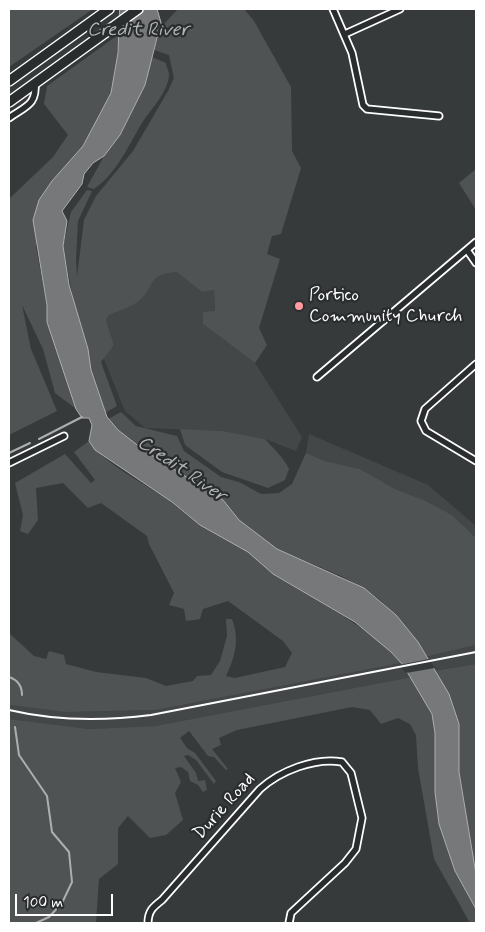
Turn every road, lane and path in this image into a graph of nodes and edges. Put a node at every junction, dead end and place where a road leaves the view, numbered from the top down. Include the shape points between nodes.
1 (109, 9) edge
2 (138, 9) edge
3 (333, 9) edge
4 (400, 9) edge
5 (345, 34) junction
6 (9, 81) edge
7 (35, 82) junction
8 (9, 102) edge
9 (439, 116) dead end
10 (9, 118) edge
11 (476, 242) edge
12 (467, 250) junction
13 (476, 263) edge
14 (476, 364) edge
15 (317, 377) dead end
16 (64, 436) dead end
17 (476, 461) edge
18 (9, 463) edge
19 (148, 923) edge
20 (289, 923) edge

1 - 6 main road
2 - 7 main road
3 - 5 street
4 - 5 street
5 - 9 street via 363,105 367,109
7 - 8 main road
7 - 10 street via 34,100
11 - 12 street
12 - 13 street
12 - 15 street
14 - 17 street via 425,409 421,421 426,431
16 - 18 street
19 - 20 street, Durie Road via 152,907 162,900 272,779 327,760 342,762 351,773 362,818 356,849 346,863 291,914

